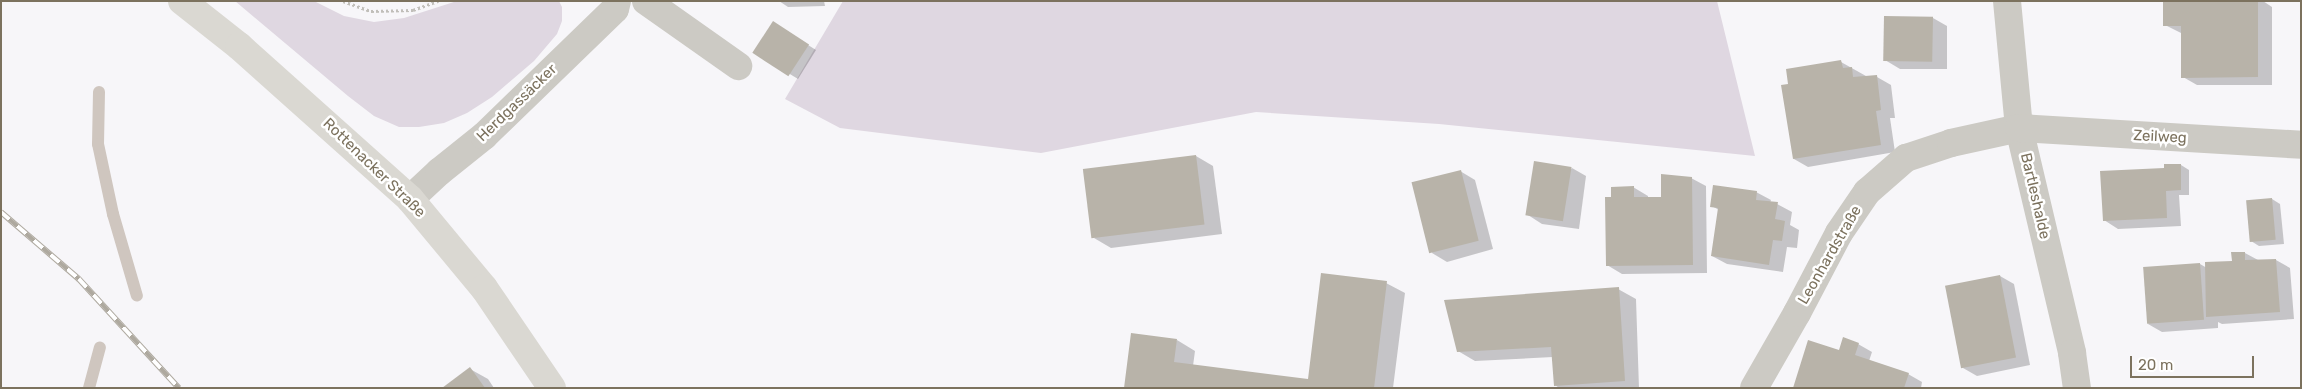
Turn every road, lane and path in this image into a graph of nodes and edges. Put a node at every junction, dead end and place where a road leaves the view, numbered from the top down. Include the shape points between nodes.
1 (182, 1) edge
2 (343, 1) edge
3 (438, 1) edge
4 (617, 1) edge
5 (646, 1) edge
6 (2006, 1) edge
7 (738, 66) dead end
8 (2019, 128) junction
9 (2301, 145) edge
10 (410, 199) junction
11 (552, 388) edge
12 (1754, 388) edge
13 (2077, 388) edge

1 - 10 main road, Rottenacker Straße via 246,52
2 - 3 path via 370,11 413,10
4 - 10 street, Herdgassäcker via 615,9 484,136
5 - 7 street
6 - 8 street, Bartleshalde
8 - 9 street, Zeilweg
8 - 12 street, Leonhardstraße via 1951,143 1906,158 1867,192 1839,233 1798,313
8 - 13 street, Bartleshalde via 2072,353
10 - 11 main road, Rottenacker Straße via 484,288

